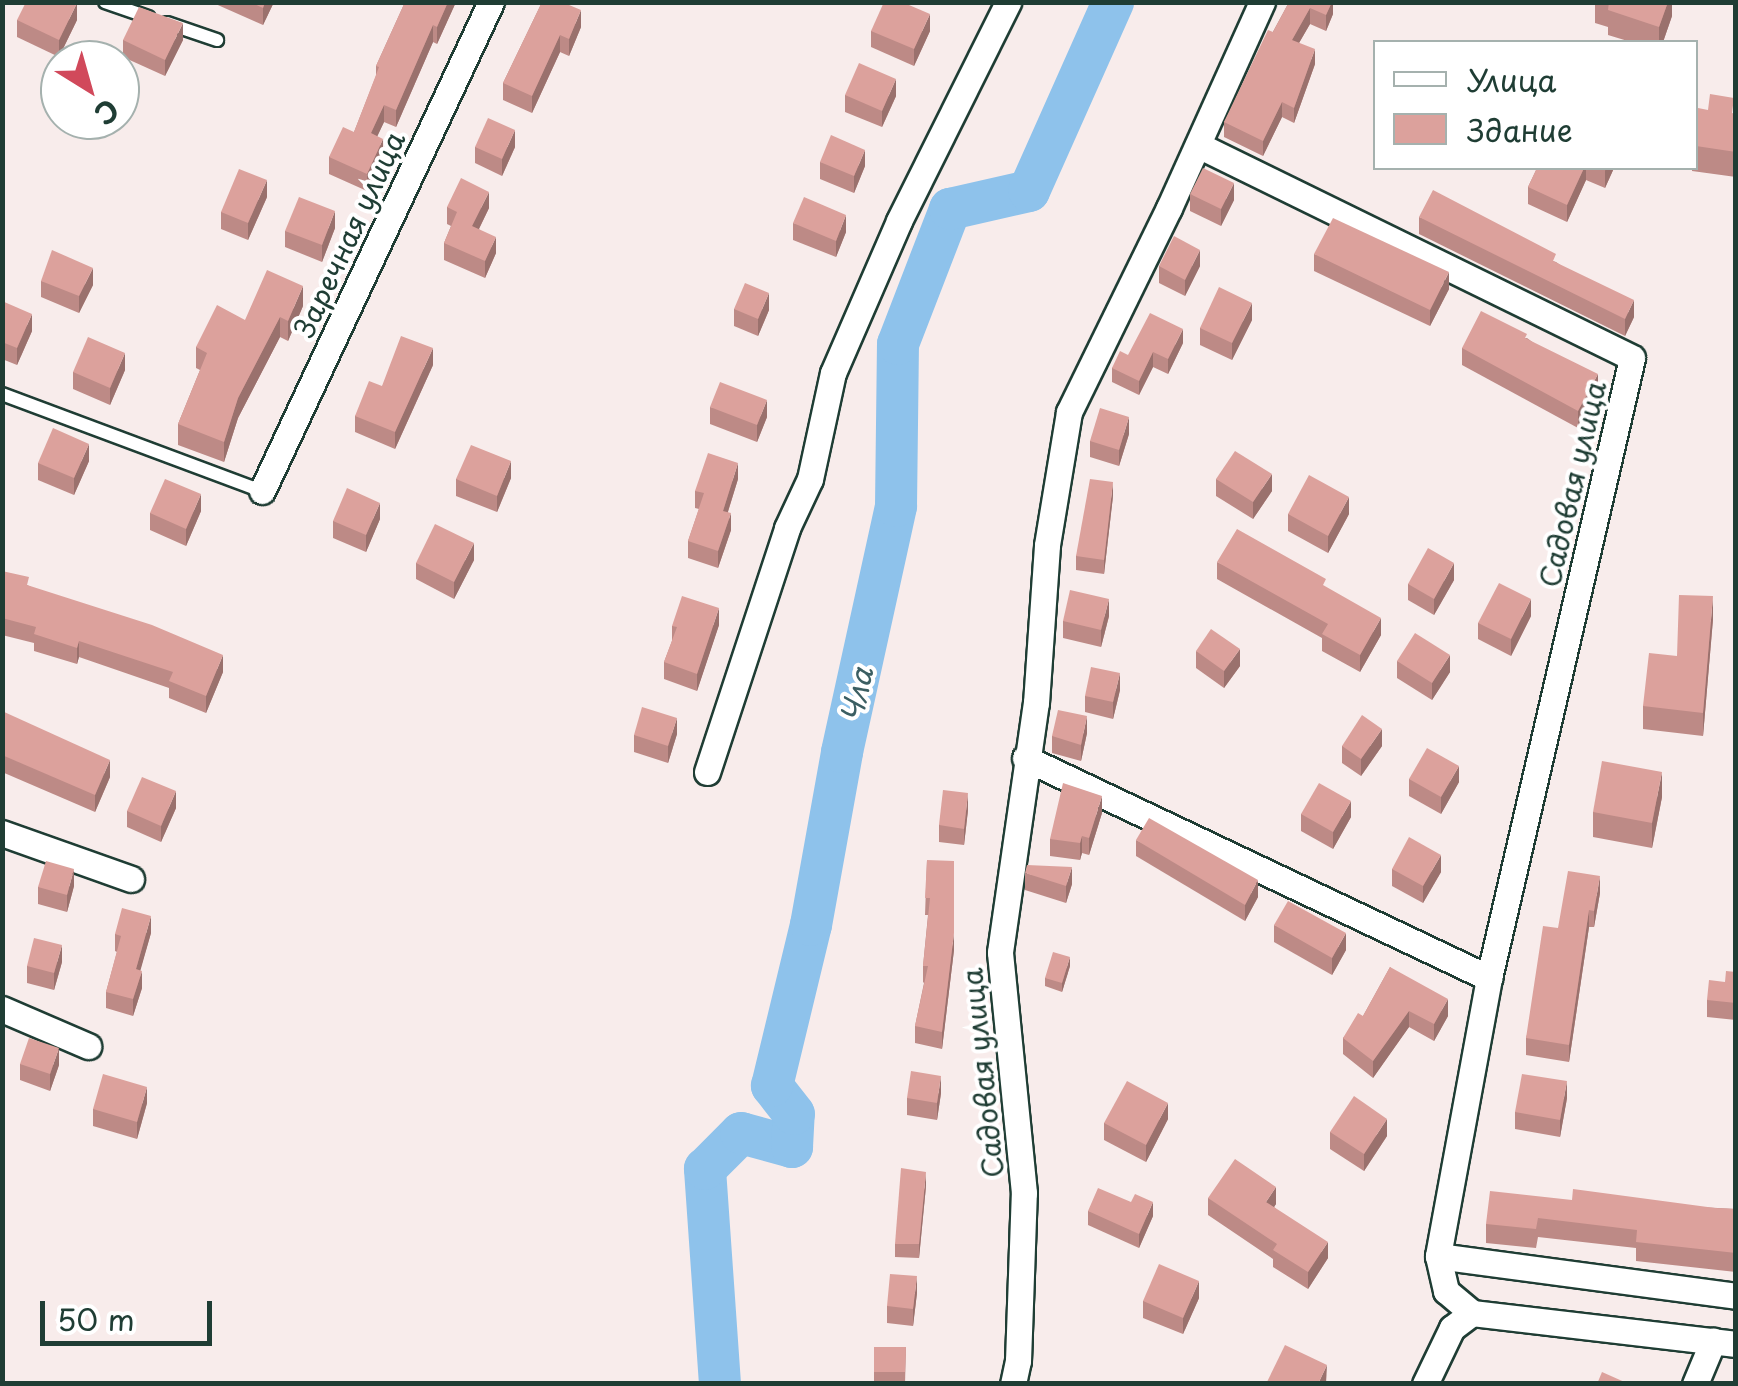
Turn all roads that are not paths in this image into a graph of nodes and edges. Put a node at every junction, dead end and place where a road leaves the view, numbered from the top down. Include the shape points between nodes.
1 (105, 2) edge
2 (491, 2) edge
3 (1008, 2) edge
4 (1262, 2) edge
5 (217, 40) dead end
6 (1198, 146) junction
7 (2, 394) edge
8 (262, 491) joint
9 (1025, 758) junction
10 (707, 772) dead end
11 (2, 833) edge
12 (132, 879) dead end
13 (1489, 978) junction
14 (2, 1008) edge
15 (88, 1046) dead end
16 (1438, 1256) junction
17 (1736, 1296) edge
18 (1472, 1313) junction
19 (1724, 1343) edge
20 (1013, 1384) edge
21 (1426, 1384) edge
22 (1695, 1384) edge

1 - 5 lane
2 - 8 street, Заречная улица
3 - 10 street via 899,221 834,372 810,479 787,528
4 - 6 street, Садовая улица
6 - 9 street, Садовая улица via 1069,412 1047,545 1036,703
6 - 13 street, Садовая улица via 1632,358
7 - 8 lane
9 - 13 street
9 - 20 street, Садовая улица via 1000,952 1024,1192
11 - 12 street
13 - 16 street, Садовая улица
14 - 15 street
16 - 17 street
16 - 18 street via 1446,1291
18 - 19 street
18 - 21 street via 1452,1328
19 - 22 street

